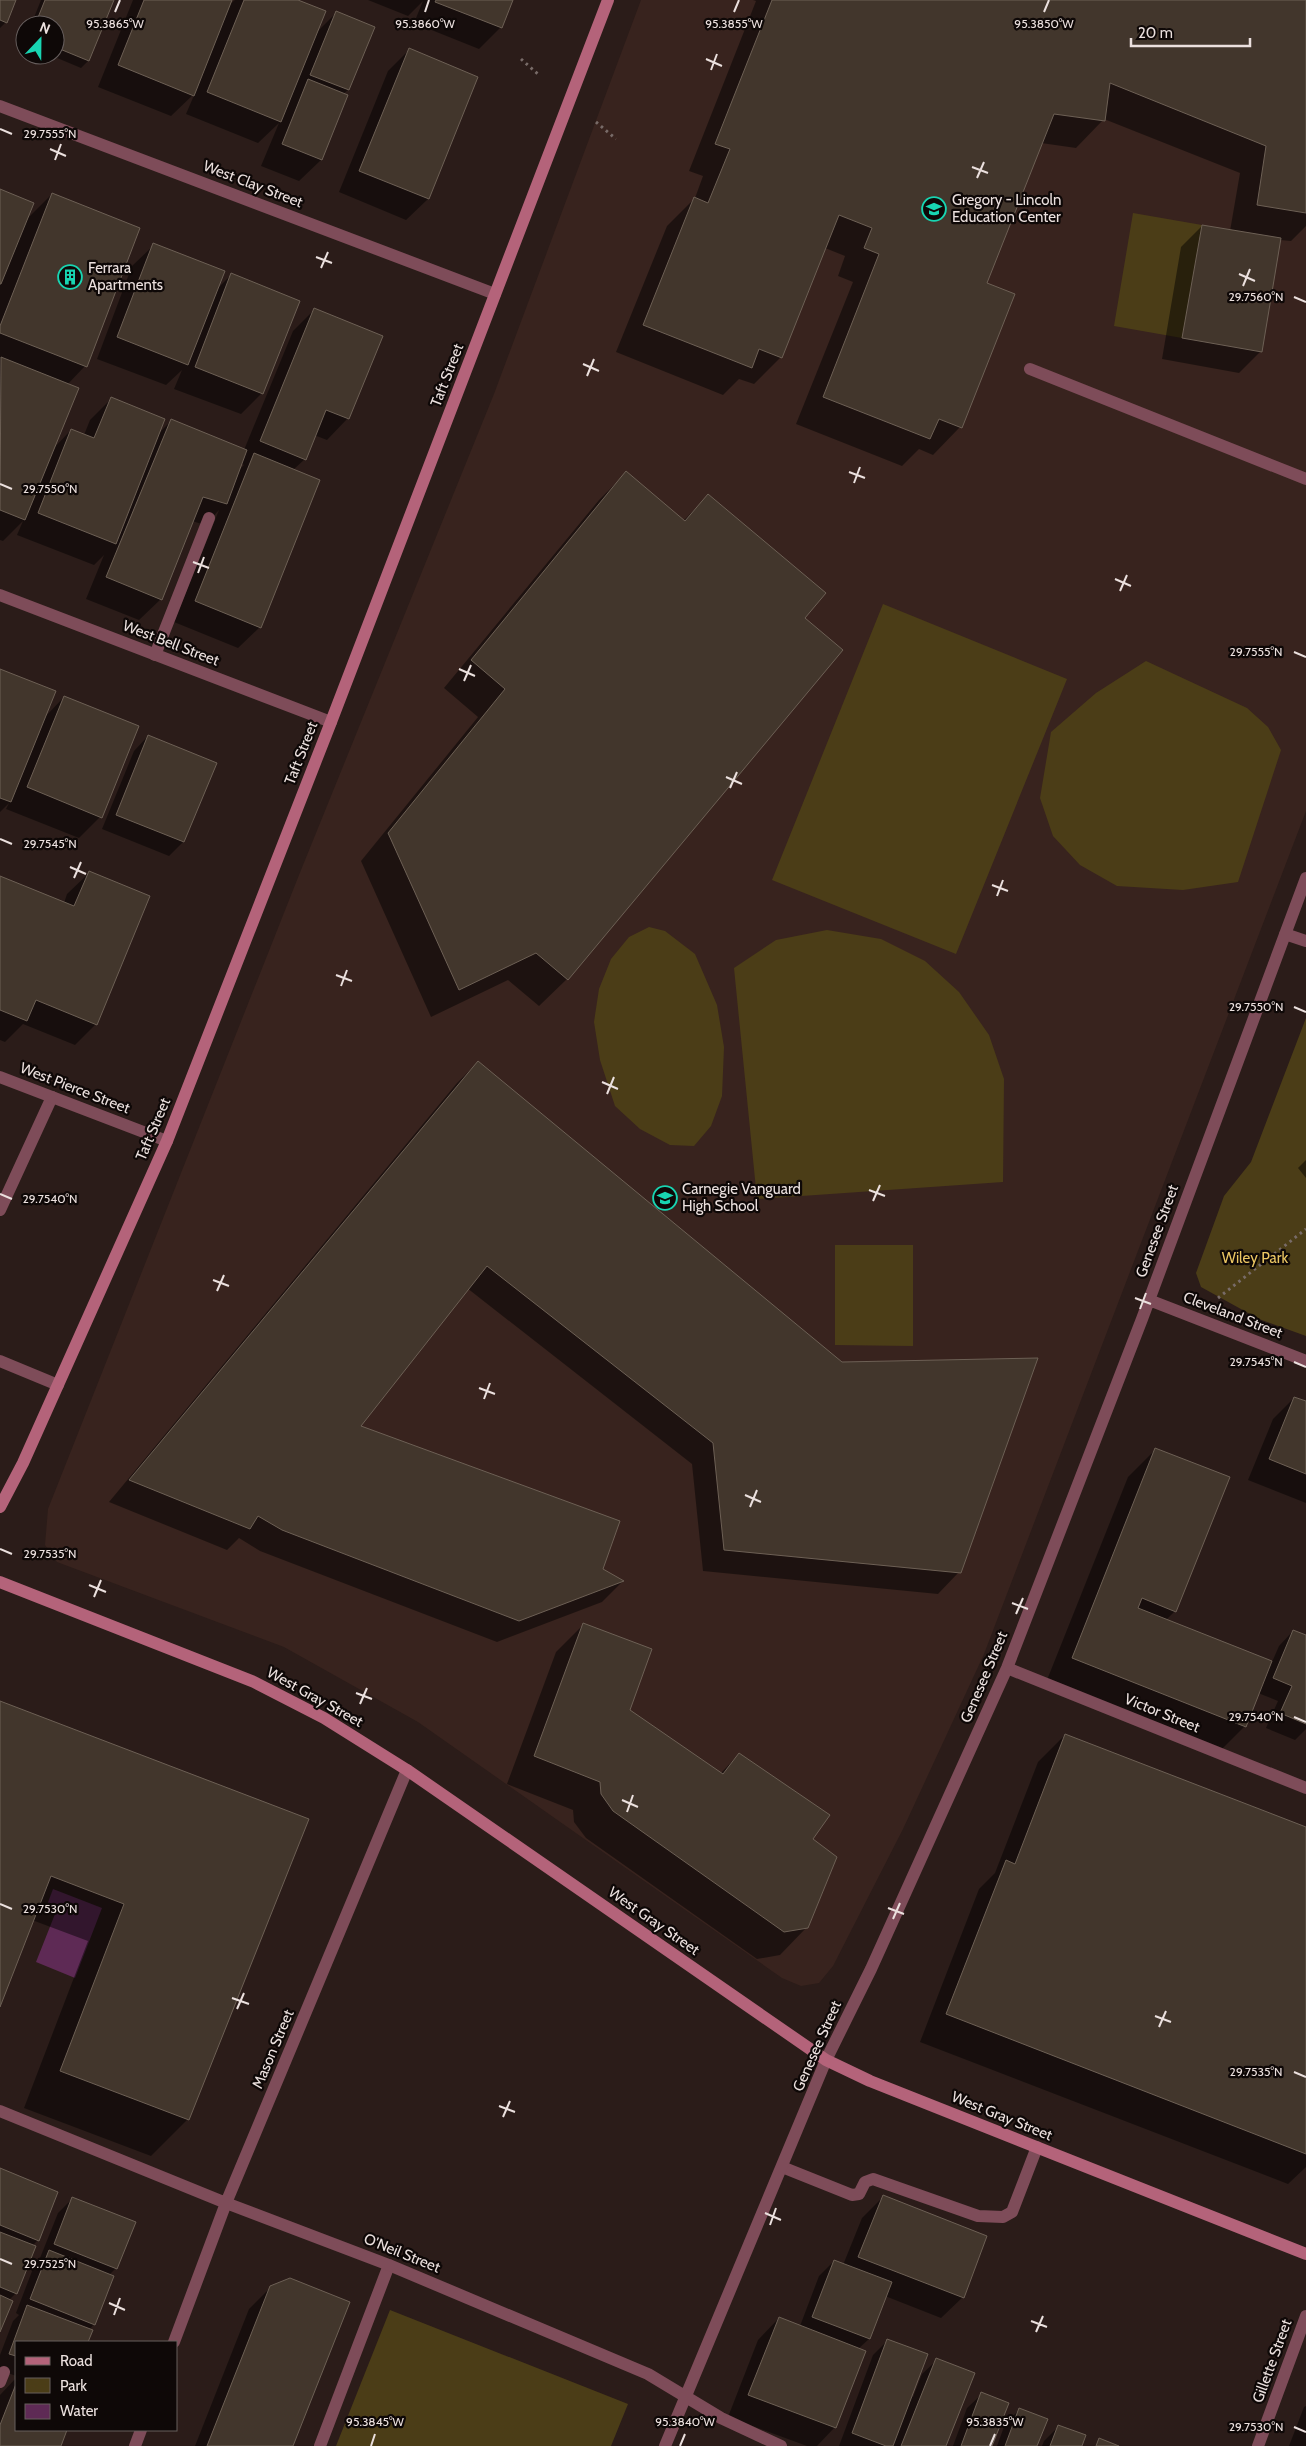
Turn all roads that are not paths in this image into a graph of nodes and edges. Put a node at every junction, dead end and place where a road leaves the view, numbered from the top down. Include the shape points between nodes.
1 (608, 0) edge
2 (0, 106) edge
3 (495, 294) junction
4 (1030, 369) dead end
5 (1306, 479) edge
6 (209, 518) dead end
7 (0, 595) edge
8 (155, 654) junction
9 (331, 722) junction
10 (1306, 878) edge
11 (1285, 934) junction
12 (1306, 941) edge
13 (0, 1077) edge
14 (52, 1097) junction
15 (167, 1141) junction
16 (0, 1210) edge
17 (1149, 1300) junction
18 (0, 1361) edge
19 (1306, 1361) edge
20 (58, 1385) junction
21 (0, 1507) edge
22 (0, 1582) edge
23 (1007, 1668) junction
24 (407, 1770) junction
25 (1306, 1788) edge
26 (826, 2060) junction
27 (0, 2111) edge
28 (1037, 2147) junction
29 (782, 2167) junction
30 (226, 2203) junction
31 (1306, 2254) edge
32 (389, 2265) junction
33 (1306, 2316) edge
34 (174, 2341) edge
35 (684, 2396) junction
36 (141, 2431) edge
37 (135, 2446) edge
38 (320, 2446) edge
39 (665, 2446) edge
40 (781, 2446) edge
41 (1258, 2446) edge

1 - 3 street, Taft Street
2 - 3 street, West Clay Street
3 - 9 street, Taft Street
4 - 5 street
6 - 8 street
7 - 8 street, West Bell Street
8 - 9 street, West Bell Street
9 - 15 street, Taft Street
10 - 11 street, Genesee Street
11 - 12 street
11 - 17 street, Genesee Street
13 - 14 street, West Pierce Street
14 - 15 street, West Pierce Street
14 - 16 street
15 - 20 street, Taft Street
17 - 19 street, Cleveland Street
17 - 23 street, Genesee Street
18 - 20 street
20 - 21 street, Taft Street
22 - 24 street, West Gray Street via 254,1682 324,1718
23 - 25 street, Victor Street
23 - 26 street, Genesee Street
24 - 26 street, West Gray Street
24 - 30 street, Mason Street
26 - 28 street, West Gray Street via 870,2081
26 - 29 street, Genesee Street
27 - 30 street, O'Neil Street
28 - 29 street via 1012,2212 1003,2217 978,2216 873,2178 865,2182 859,2194 852,2195
28 - 31 street, West Gray Street
29 - 35 street, Genesee Street
30 - 32 street, O'Neil Street
30 - 34 street, Mason Street
32 - 35 street, O'Neil Street via 648,2374
32 - 38 street
33 - 41 street, Gillette Street
35 - 39 street, Genesee Street
35 - 40 street, O'Neil Street via 721,2418
36 - 37 street

